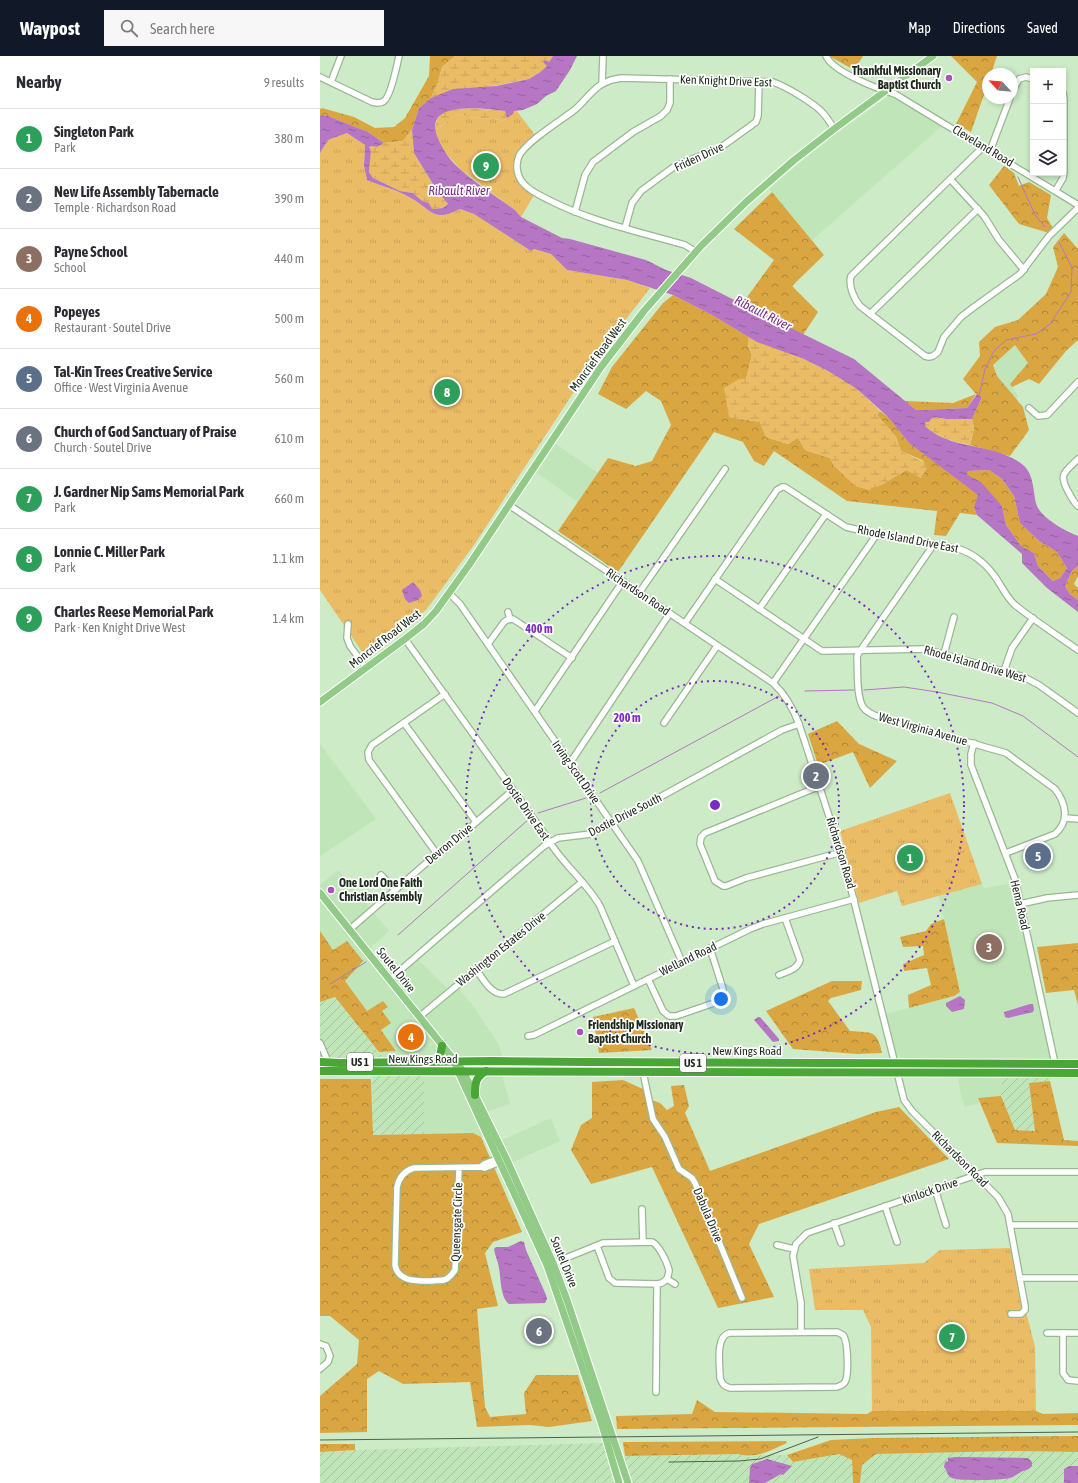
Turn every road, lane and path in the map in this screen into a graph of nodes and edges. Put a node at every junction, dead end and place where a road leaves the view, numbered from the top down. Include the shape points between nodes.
1 (341, 56) edge
2 (399, 56) edge
3 (603, 56) edge
4 (826, 56) edge
5 (933, 56) edge
6 (320, 77) edge
7 (1030, 78) edge
8 (670, 79) junction
9 (759, 81) junction
10 (1018, 81) edge
11 (330, 82) junction
12 (602, 84) junction
13 (886, 91) junction
14 (1008, 104) edge
15 (1064, 104) edge
16 (834, 129) junction
17 (983, 147) junction
18 (990, 151) junction
19 (951, 180) junction
20 (1056, 190) junction
21 (1078, 204) edge
22 (1078, 208) edge
23 (978, 209) junction
24 (575, 212) junction
25 (625, 228) junction
26 (696, 252) junction
27 (1024, 270) junction
28 (870, 314) junction
29 (1078, 382) edge
30 (1029, 408) dead end
31 (1078, 460) edge
32 (725, 470) dead end
33 (509, 505) junction
34 (1078, 506) edge
35 (826, 514) junction
36 (877, 534) junction
37 (934, 544) junction
38 (716, 579) junction
39 (623, 582) junction
40 (639, 593) junction
41 (450, 594) junction
42 (759, 609) junction
43 (508, 612) dead end
44 (670, 613) junction
45 (954, 617) dead end
46 (1034, 618) junction
47 (510, 619) junction
48 (685, 623) junction
49 (348, 624) dead end
50 (405, 639) junction
51 (803, 639) junction
52 (488, 644) junction
53 (717, 646) junction
54 (860, 650) junction
55 (1078, 650) edge
56 (944, 654) junction
57 (572, 658) junction
58 (366, 668) junction
59 (1004, 671) junction
60 (773, 683) junction
61 (445, 694) junction
62 (320, 702) edge
63 (534, 711) junction
64 (1078, 713) edge
65 (404, 723) junction
66 (664, 723) dead end
67 (799, 724) junction
68 (974, 743) junction
69 (570, 763) junction
70 (820, 786) junction
71 (513, 790) junction
72 (1065, 818) junction
73 (1078, 819) edge
74 (476, 822) junction
75 (612, 823) junction
76 (550, 843) junction
77 (842, 852) junction
78 (1006, 853) junction
79 (437, 854) junction
80 (381, 875) dead end
81 (582, 882) junction
82 (395, 890) junction
83 (320, 893) edge
84 (1078, 895) edge
85 (854, 900) junction
86 (1020, 904) junction
87 (786, 918) junction
88 (350, 930) junction
89 (615, 941) junction
90 (710, 948) junction
91 (682, 962) junction
92 (476, 969) junction
93 (779, 975) dead end
94 (648, 979) junction
95 (389, 980) junction
96 (634, 986) junction
97 (419, 1017) junction
98 (528, 1036) dead end
99 (320, 1043) edge
100 (442, 1046) junction
101 (433, 1061) junction
102 (454, 1061) junction
103 (324, 1062) edge
104 (340, 1062) junction
105 (588, 1062) junction
106 (750, 1063) junction
107 (894, 1063) junction
108 (1053, 1064) junction
109 (1078, 1064) edge
110 (320, 1071) edge
111 (338, 1071) junction
112 (461, 1071) junction
113 (486, 1071) junction
114 (589, 1071) junction
115 (643, 1072) junction
116 (750, 1072) junction
117 (896, 1072) junction
118 (1053, 1073) junction
119 (1078, 1073) edge
120 (475, 1095) junction
121 (500, 1160) junction
122 (459, 1168) junction
123 (1078, 1172) edge
124 (975, 1175) junction
125 (935, 1189) junction
126 (885, 1206) junction
127 (642, 1209) dead end
128 (834, 1223) junction
129 (946, 1225) dead end
130 (1011, 1225) junction
131 (1078, 1225) edge
132 (643, 1242) junction
133 (897, 1242) dead end
134 (841, 1243) dead end
135 (777, 1245) dead end
136 (597, 1246) junction
137 (794, 1249) junction
138 (550, 1264) junction
139 (1020, 1278) junction
140 (1078, 1278) edge
141 (667, 1279) junction
142 (657, 1284) junction
143 (675, 1284) dead end
144 (742, 1298) dead end
145 (1011, 1314) dead end
146 (801, 1332) junction
147 (1047, 1333) dead end
148 (1063, 1333) junction
149 (1078, 1333) edge
150 (320, 1344) edge
151 (320, 1369) edge
152 (1078, 1382) edge
153 (656, 1392) dead end
154 (619, 1483) edge
155 (628, 1483) edge

1 - 11 street
2 - 11 street via 388,95 380,103 372,102
3 - 12 street
4 - 13 street, Cleveland Road via 834,65
5 - 13 main road, Moncrief Road West
6 - 11 street
7 - 10 street
8 - 9 street, Ken Knight Drive East
8 - 12 street, Ken Knight Drive East via 620,78
8 - 24 street via 670,103 667,110 661,116 639,127 593,162 585,175
9 - 16 street, Ken Knight Drive East via 779,84 812,104 821,111
9 - 25 street, Friden Drive via 756,122 720,148 683,162 641,191 632,203
12 - 24 street via 574,110 525,148 517,163 520,179 526,186
13 - 16 main road, Moncrief Road West
13 - 17 street, Cleveland Road
14 - 18 street
15 - 20 street via 1064,171
16 - 26 main road, Moncrief Road West via 770,181
17 - 18 street, Cleveland Road
17 - 19 street
18 - 20 street, Cleveland Road
19 - 23 street
19 - 28 street via 851,276 856,301
20 - 21 street, Cleveland Road
22 - 27 street via 1049,236
23 - 27 street via 998,240
23 - 28 street
24 - 25 street
25 - 26 street via 685,245
26 - 33 main road, Moncrief Road West via 629,329
27 - 28 street via 962,317 944,337 938,352 933,356 925,356
29 - 30 street via 1047,415 1038,416
31 - 34 street via 1063,477 1064,485
32 - 40 street
33 - 39 street, Richardson Road
33 - 41 main road, Moncrief Road West
35 - 36 street, Rhode Island Drive East via 846,526
35 - 38 street, Rhode Island Drive East via 782,487 777,490
35 - 42 street
36 - 37 street, Rhode Island Drive East
36 - 51 street
37 - 46 street, Rhode Island Drive East via 968,552 988,569 1015,604
37 - 54 street, West Virginia Avenue
38 - 42 street, Rhode Island Drive West
38 - 48 street
39 - 40 street, Richardson Road
39 - 57 street
40 - 44 street, Richardson Road
41 - 50 main road, Moncrief Road West via 427,621
41 - 52 street, Irving Scott Drive
42 - 51 street, Rhode Island Drive West
43 - 47 street
44 - 48 street, Richardson Road
44 - 69 street
45 - 56 street
46 - 55 street, Rhode Island Drive East
46 - 59 street via 1012,648
47 - 52 street via 504,622
47 - 57 street via 516,620
48 - 53 street, Richardson Road
49 - 58 street via 347,638 350,646
50 - 58 main road, Moncrief Road West
50 - 61 street, Dostie Drive East
51 - 54 street, Rhode Island Drive West via 822,651
51 - 60 street
52 - 63 street, Irving Scott Drive
53 - 60 street, Richardson Road
53 - 66 street
54 - 56 street, Rhode Island Drive West via 918,648
54 - 68 street, West Virginia Avenue via 857,656 859,694 860,702 866,710 876,716
56 - 59 street, Rhode Island Drive West
57 - 63 street
58 - 62 main road, Moncrief Road West
59 - 64 street, Rhode Island Drive West via 1031,680
60 - 67 street, Richardson Road via 794,709
61 - 65 street
61 - 71 street, Dostie Drive East
63 - 69 street, Irving Scott Drive
65 - 74 street
65 - 79 street via 372,745 368,752 369,760
67 - 70 street, Richardson Road
67 - 75 street, Dostie Drive South via 776,733
68 - 72 street, West Virginia Avenue via 1006,753 1051,784 1061,796
68 - 78 street, Hema Road via 971,765
69 - 75 street, Irving Scott Drive
70 - 77 street, Richardson Road
70 - 77 street via 705,833 700,844 715,881 726,886 746,878
71 - 74 street, Devron Drive
71 - 76 street, Dostie Drive East
72 - 73 street
72 - 78 street via 1063,825 1055,834
74 - 79 street, Devron Drive
75 - 76 street, Dostie Drive South via 591,834 558,838
75 - 91 street, Irving Scott Drive via 641,867
76 - 81 street, Dostie Drive East
76 - 95 street, Dostie Drive South
77 - 85 street, Richardson Road
78 - 86 street, Hema Road
79 - 82 street, Devron Drive
80 - 82 street
81 - 89 street, Dostie Drive East via 600,906
81 - 92 street, Washington Estates Drive
82 - 88 street, Devron Drive
83 - 88 main road, Soutel Drive
84 - 86 street
85 - 87 street, Welland Road
85 - 107 street, Richardson Road
86 - 108 street, Hema Road via 1046,1017
87 - 90 street, Welland Road via 750,929
87 - 93 street via 800,960 797,967
88 - 95 main road, Soutel Drive
89 - 92 street via 504,994 495,992
89 - 96 street, Dostie Drive East
90 - 91 street, Welland Road
90 - 94 street via 723,989 722,997 717,1002 669,1016 663,1011
91 - 94 street, Welland Road
92 - 97 street, Washington Estates Drive
94 - 96 street, Welland Road
95 - 97 main road, Soutel Drive
96 - 98 street, Welland Road
97 - 100 main road, Soutel Drive
99 - 103 street
100 - 101 highway via 440,1056
100 - 102 main road, Soutel Drive
101 - 102 highway, New Kings Road / US 1
101 - 104 highway, New Kings Road / US 1
102 - 105 highway, New Kings Road / US 1
102 - 112 main road, Soutel Drive
103 - 104 highway, New Kings Road / US 1
104 - 111 street
105 - 106 highway, New Kings Road / US 1
105 - 114 street
106 - 107 highway, New Kings Road / US 1
106 - 116 street
107 - 108 highway, New Kings Road / US 1
107 - 117 street, Richardson Road
108 - 109 highway, New Kings Road / US 1
108 - 118 street, Hema Road
110 - 111 highway, New Kings Road / US 1
111 - 112 highway, New Kings Road / US 1
112 - 113 highway, New Kings Road / US 1
112 - 120 main road, Soutel Drive
112 - 121 main road, Soutel Drive
113 - 114 highway, New Kings Road / US 1
113 - 120 highway via 476,1079
114 - 115 highway, New Kings Road / US 1
115 - 116 highway, New Kings Road / US 1
115 - 144 street, Dabula Drive via 652,1119 665,1137 679,1169 695,1183
116 - 117 highway, New Kings Road / US 1
117 - 118 highway, New Kings Road / US 1
117 - 124 street, Richardson Road via 907,1106
118 - 119 highway, New Kings Road / US 1
120 - 121 main road, Soutel Drive
121 - 122 street, Queensgate Circle via 485,1168
121 - 138 main road, Soutel Drive
122 - 122 street, Queensgate Circle via 414,1168 400,1178 397,1187 395,1264 404,1278 443,1280 455,1270
123 - 124 street, Kinlock Drive via 985,1172
124 - 125 street, Kinlock Drive
124 - 130 street, Richardson Road via 1003,1202
125 - 126 street, Kinlock Drive
125 - 129 street
126 - 128 street, Kinlock Drive
126 - 133 street
127 - 132 street
128 - 134 street
128 - 137 street, Kinlock Drive via 808,1233 799,1240
130 - 131 street
130 - 139 street, Richardson Road
132 - 136 street via 606,1243
132 - 141 street via 655,1243 659,1248 669,1270
135 - 137 street
136 - 138 street
136 - 142 street via 609,1278 613,1282
137 - 146 street via 793,1262 801,1303
138 - 154 main road, Soutel Drive
138 - 155 main road, Soutel Drive via 567,1300
139 - 140 street
139 - 145 street, Richardson Road via 1025,1310 1021,1314
141 - 142 street
141 - 143 street
142 - 153 street
146 - 146 street via 729,1333 722,1337 720,1378 723,1385 730,1388 837,1387 843,1384 846,1377 847,1342 843,1335 836,1332
147 - 148 street
148 - 149 street
148 - 152 street via 1063,1373 1072,1382
150 - 151 street via 326,1346 330,1352 329,1359

